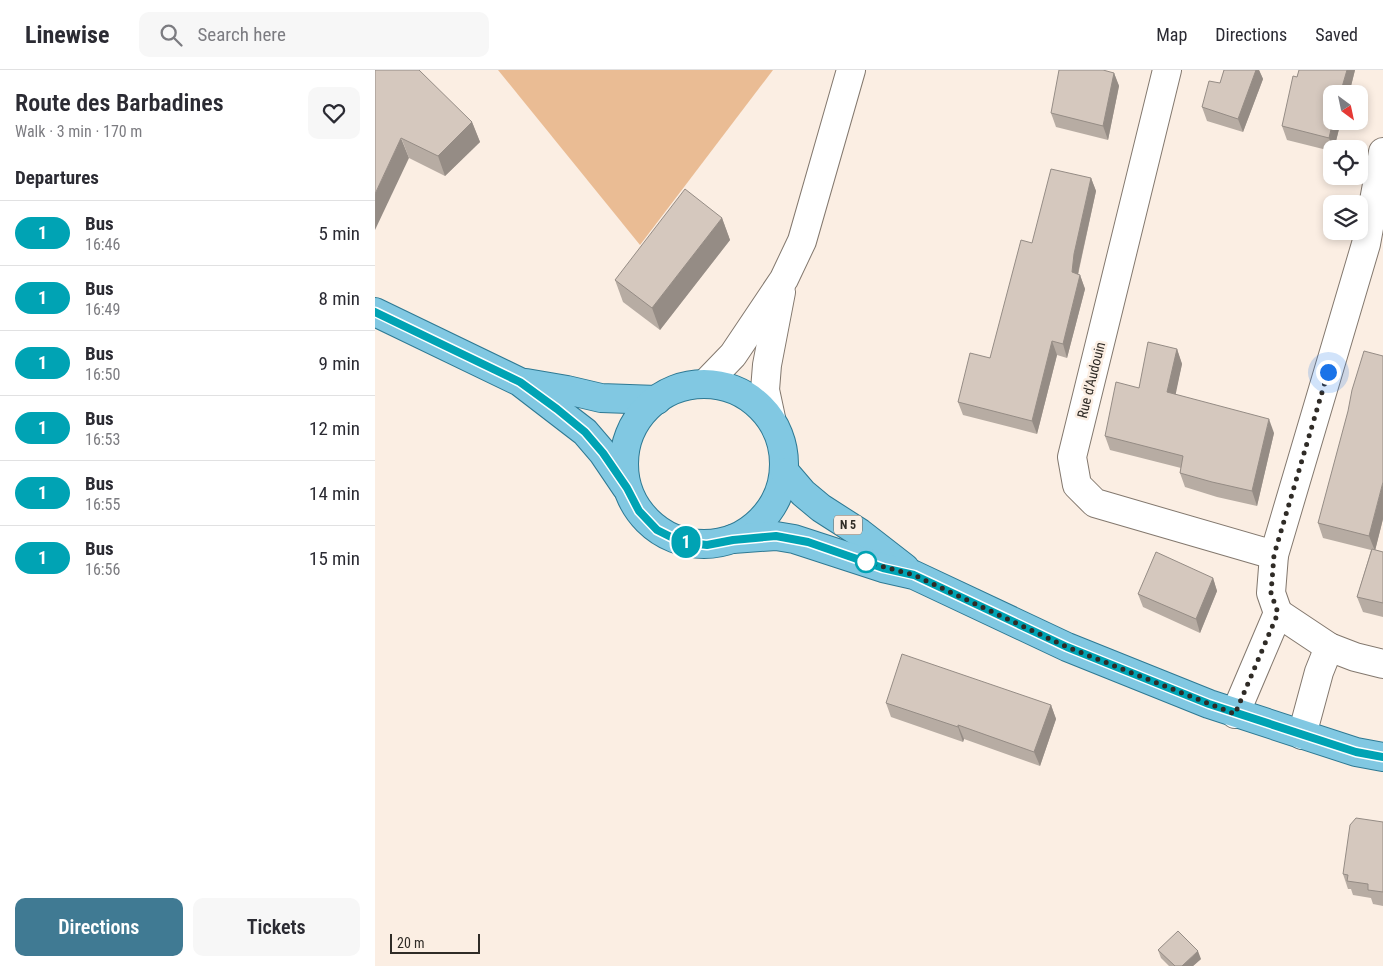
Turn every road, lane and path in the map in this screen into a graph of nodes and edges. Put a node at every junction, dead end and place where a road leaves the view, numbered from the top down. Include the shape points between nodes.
1 (851, 70) edge
2 (1167, 70) edge
3 (1383, 152) edge
4 (1374, 246) edge
5 (784, 279) junction
6 (375, 312) edge
7 (520, 382) junction
8 (705, 384) junction
9 (657, 400) junction
10 (771, 418) junction
11 (785, 472) junction
12 (627, 488) junction
13 (733, 540) junction
14 (1274, 555) junction
15 (914, 575) junction
16 (1278, 613) junction
17 (1329, 647) junction
18 (1383, 664) edge
19 (1235, 714) junction
20 (1302, 735) junction
21 (1383, 758) edge

1 - 5 street via 802,240
2 - 14 street, Rue d'Audouin via 1072,457 1077,485 1095,503
3 - 4 street
4 - 14 street
5 - 8 street via 733,355
5 - 10 street via 767,365 765,390
6 - 7 main road, N 5
7 - 9 main road, N 5 via 601,398
7 - 12 main road, N 5 via 585,432
8 - 9 main road, N 5 via 680,388
8 - 10 main road, N 5 via 742,393
9 - 12 main road, N 5 via 639,418 628,439 623,463
10 - 11 main road, N 5 via 780,435
11 - 13 main road, N 5 via 781,489 763,520
11 - 15 main road, N 5 via 821,508
12 - 13 main road, N 5 via 639,511 657,530 681,542 707,545
13 - 15 main road, N 5 via 776,536 794,539
14 - 16 street via 1271,593
15 - 19 main road, N 5 via 1067,647
16 - 17 street
16 - 19 street
17 - 18 street
17 - 20 street
19 - 20 main road, N 5
20 - 21 main road, N 5

